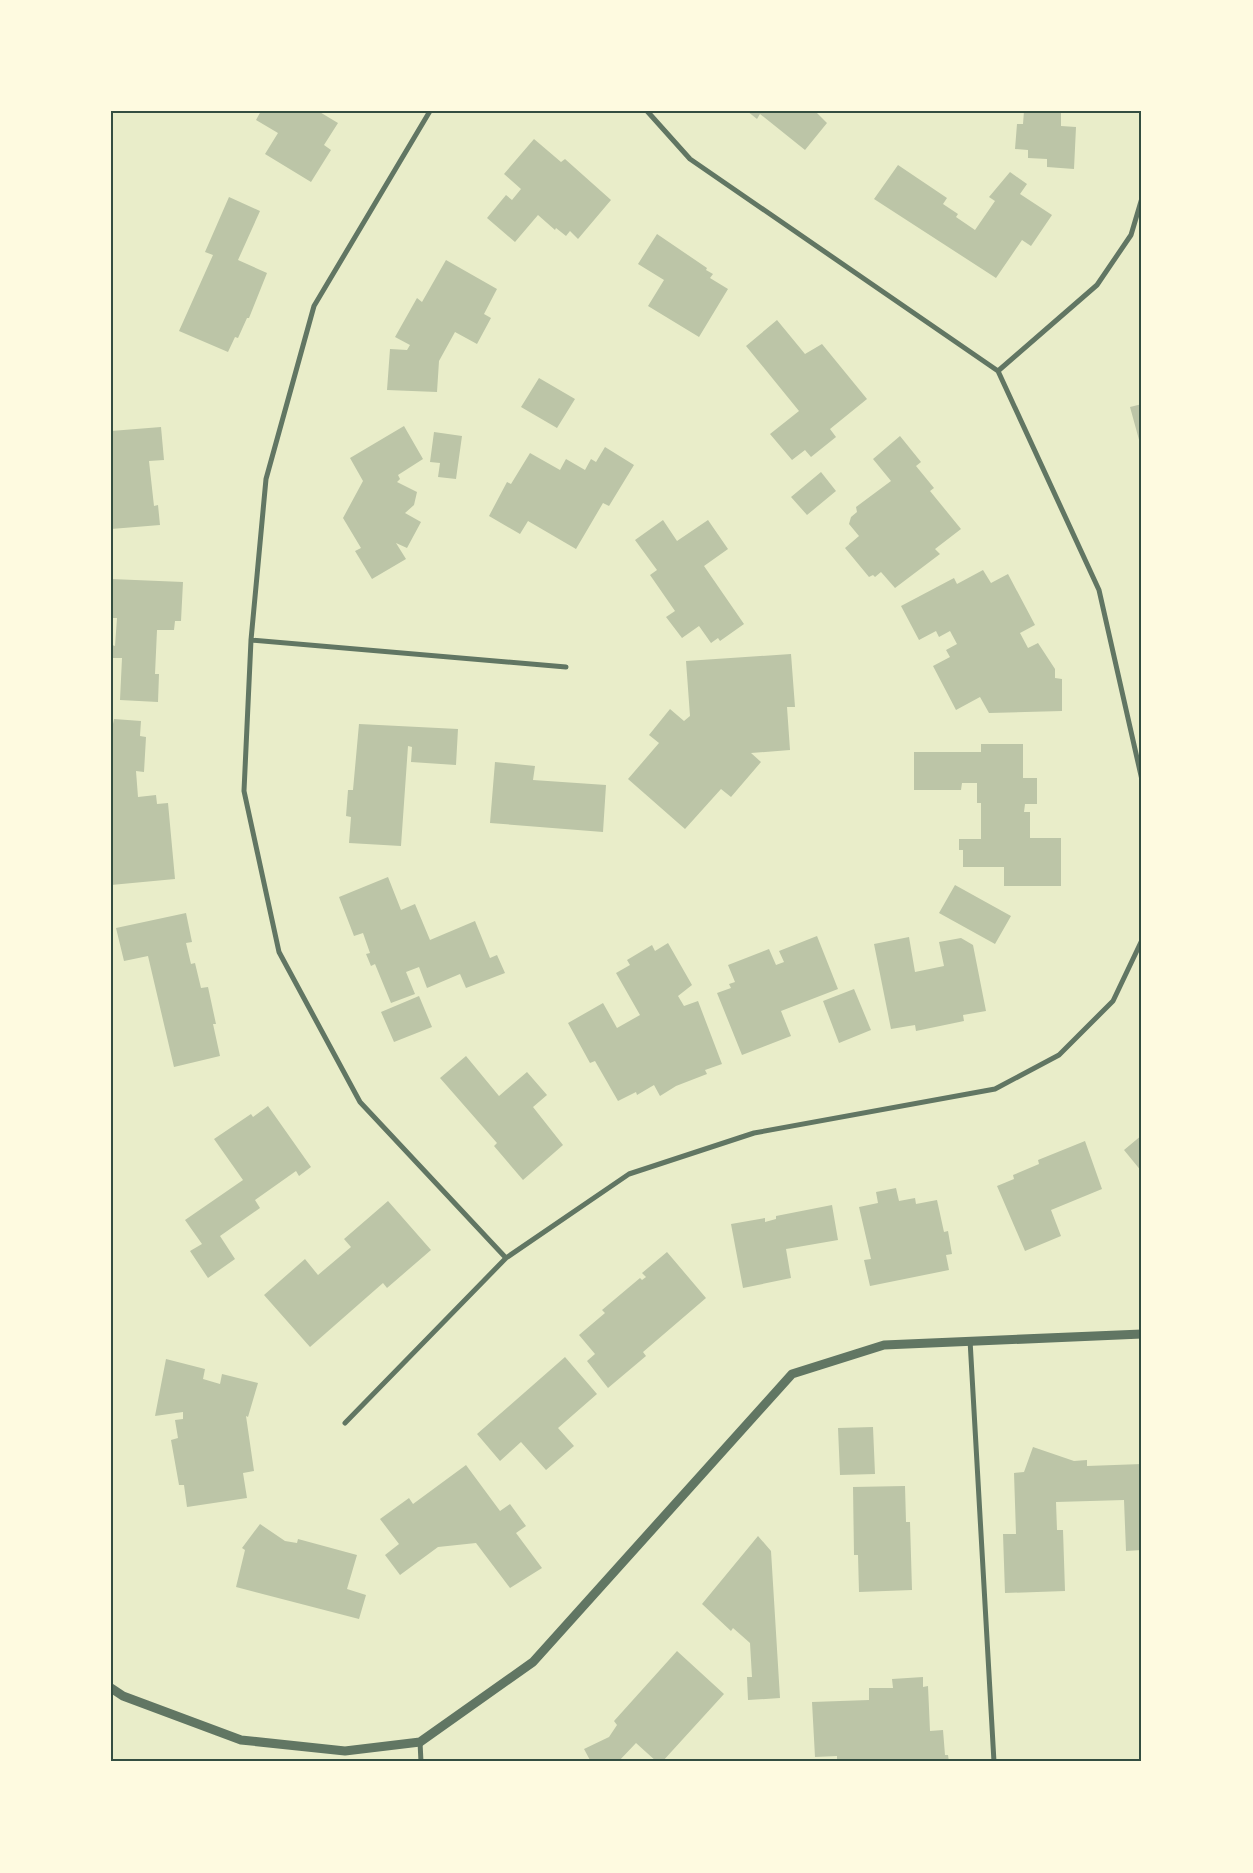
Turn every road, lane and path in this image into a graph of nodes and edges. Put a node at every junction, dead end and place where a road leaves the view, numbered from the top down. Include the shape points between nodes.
1 (430, 111) edge
2 (648, 111) edge
3 (1142, 198) edge
4 (998, 371) junction
5 (251, 640) junction
6 (566, 667) dead end
7 (1142, 780) edge
8 (1142, 940) edge
9 (506, 1258) junction
10 (1142, 1334) edge
11 (970, 1340) junction
12 (345, 1424) dead end
13 (111, 1688) edge
14 (420, 1742) junction
15 (421, 1762) edge
16 (994, 1762) edge

1 - 5 street via 314,306 266,479
2 - 4 street via 690,159
3 - 4 street via 1131,235 1097,285
4 - 7 street via 1099,590
5 - 6 street
5 - 9 street via 244,792 279,952 360,1102
8 - 9 street via 1112,1000 1086,1028 1059,1055 994,1089 754,1133 629,1174
9 - 12 street
10 - 11 street
11 - 14 street via 884,1345 792,1374 533,1662
11 - 16 street
13 - 14 street via 123,1696 241,1740 345,1751
14 - 15 street

